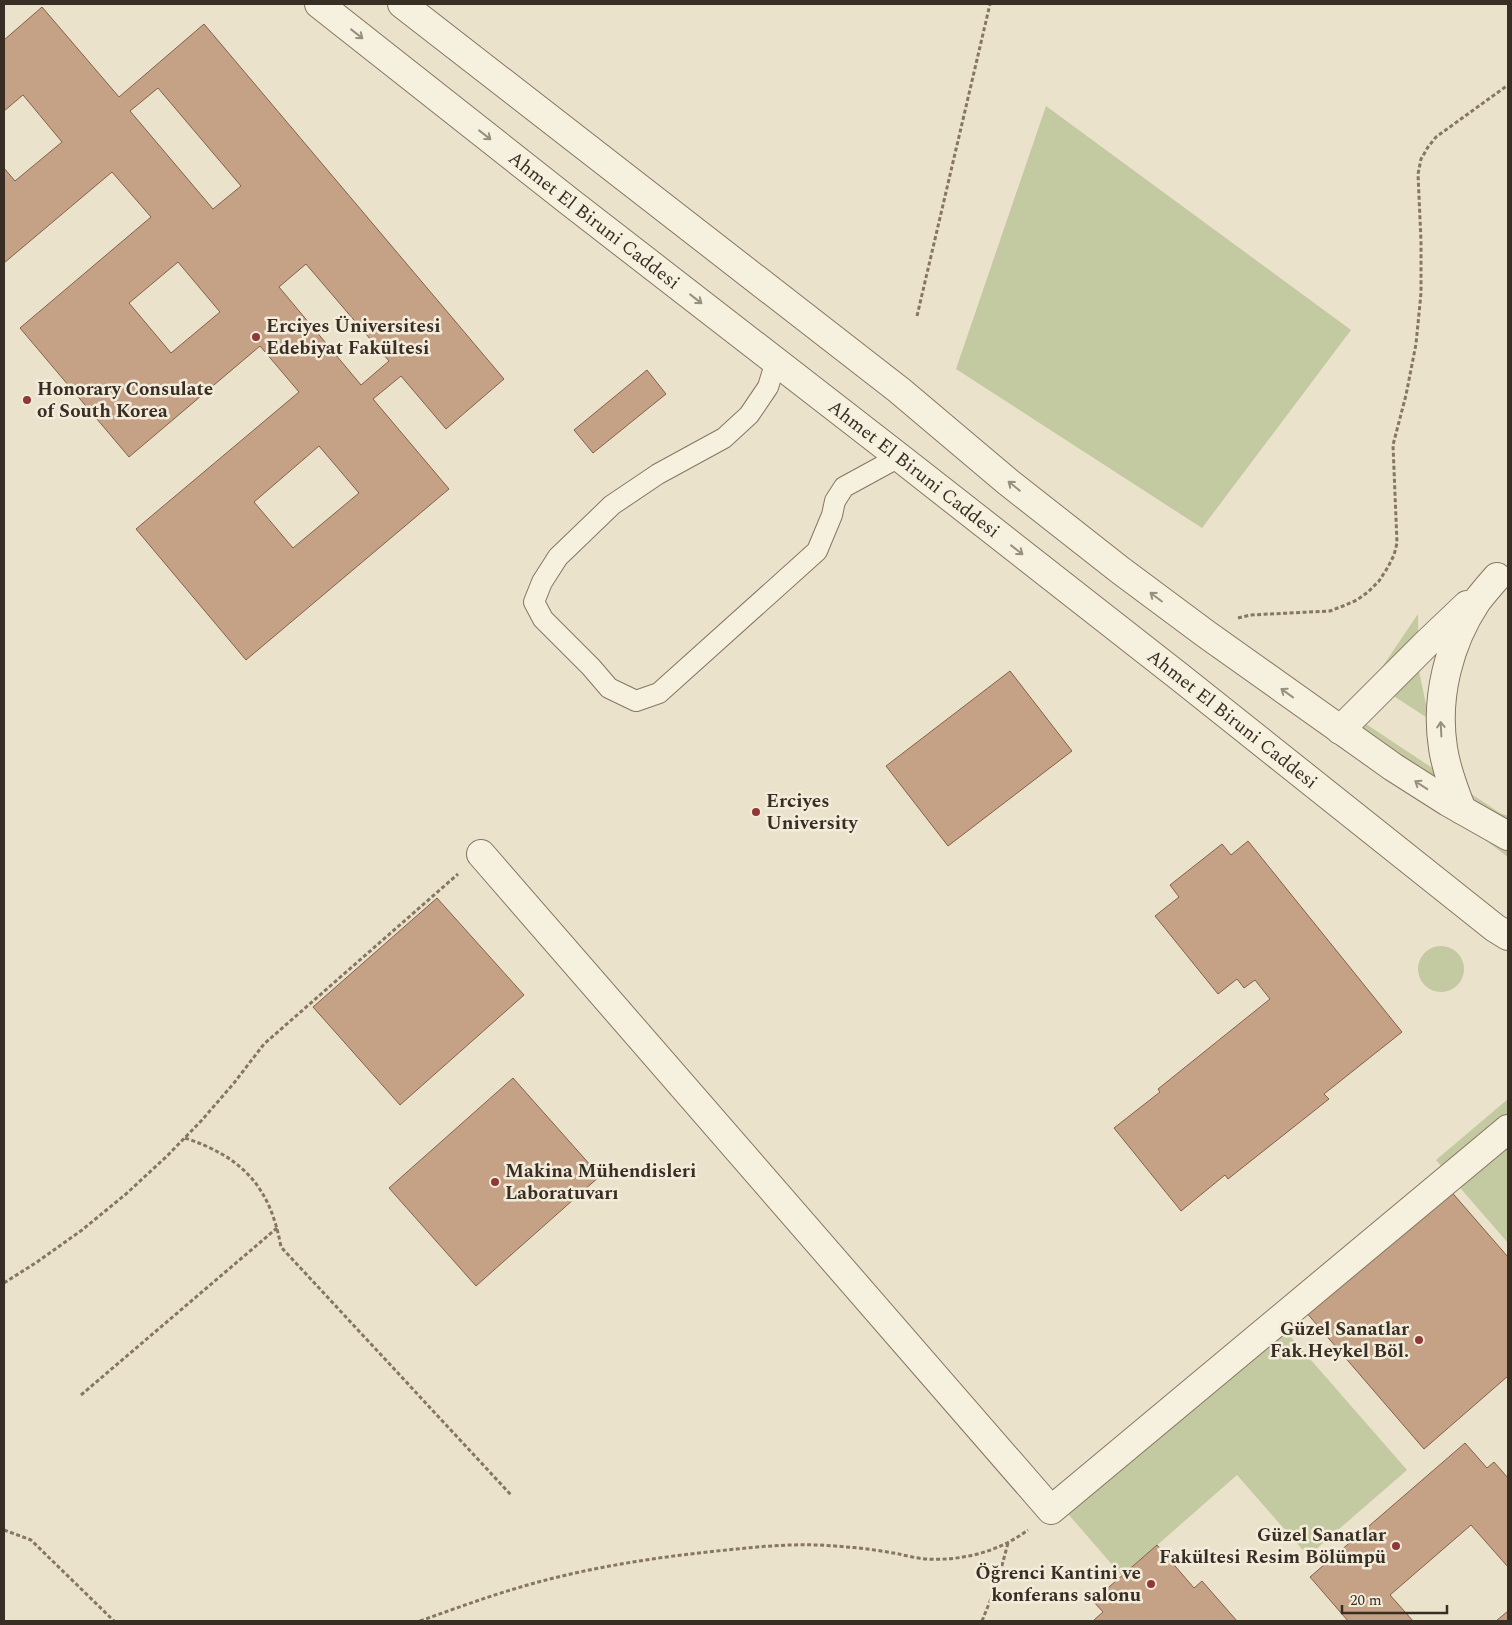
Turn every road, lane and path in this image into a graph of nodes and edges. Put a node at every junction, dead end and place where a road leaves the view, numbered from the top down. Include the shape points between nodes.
1 (319, 4) edge
2 (402, 4) edge
3 (990, 4) edge
4 (1508, 85) edge
5 (917, 316) dead end
6 (776, 361) junction
7 (899, 457) junction
8 (1503, 572) edge
9 (1206, 634) junction
10 (1340, 730) junction
11 (1462, 810) junction
12 (1508, 836) edge
13 (481, 854) joint
14 (1508, 936) edge
15 (1508, 1129) edge
16 (185, 1138) junction
17 (277, 1227) junction
18 (4, 1283) edge
19 (81, 1394) dead end
20 (512, 1496) dead end
21 (4, 1530) edge
22 (114, 1621) edge
23 (420, 1621) edge
24 (982, 1621) edge

1 -> 6 street, Ahmet El Biruni Caddesi
9 -> 2 street via 1008,482 899,390
3 - 5 path
4 - 9 path via 1436,137 1421,158 1418,174 1421,293 1410,378 1393,444 1397,543 1388,567 1368,592 1344,606 1330,611 1250,615 1219,625
6 - 7 street, Ahmet El Biruni Caddesi
6 - 7 lane via 768,387 749,415 724,438 658,474 612,505 558,557 542,582 534,602 543,620 610,688 636,701 658,694 817,551 835,501 844,487
7 -> 14 street, Ahmet El Biruni Caddesi
8 - 10 street
11 -> 8 street via 1442,747 1443,684 1462,626 1478,600
10 -> 9 street
11 -> 10 street via 1393,768
11 - 12 street
13 - 15 street via 1051,1510
13 - 16 path via 264,1044
16 - 17 path via 230,1158 249,1175 271,1208
16 - 18 path via 82,1230
17 - 19 path
17 - 20 path via 281,1247
21 - 22 path via 32,1540
23 - 24 path via 546,1580 674,1556 791,1545 845,1546 923,1559 950,1559 976,1556 1009,1543

